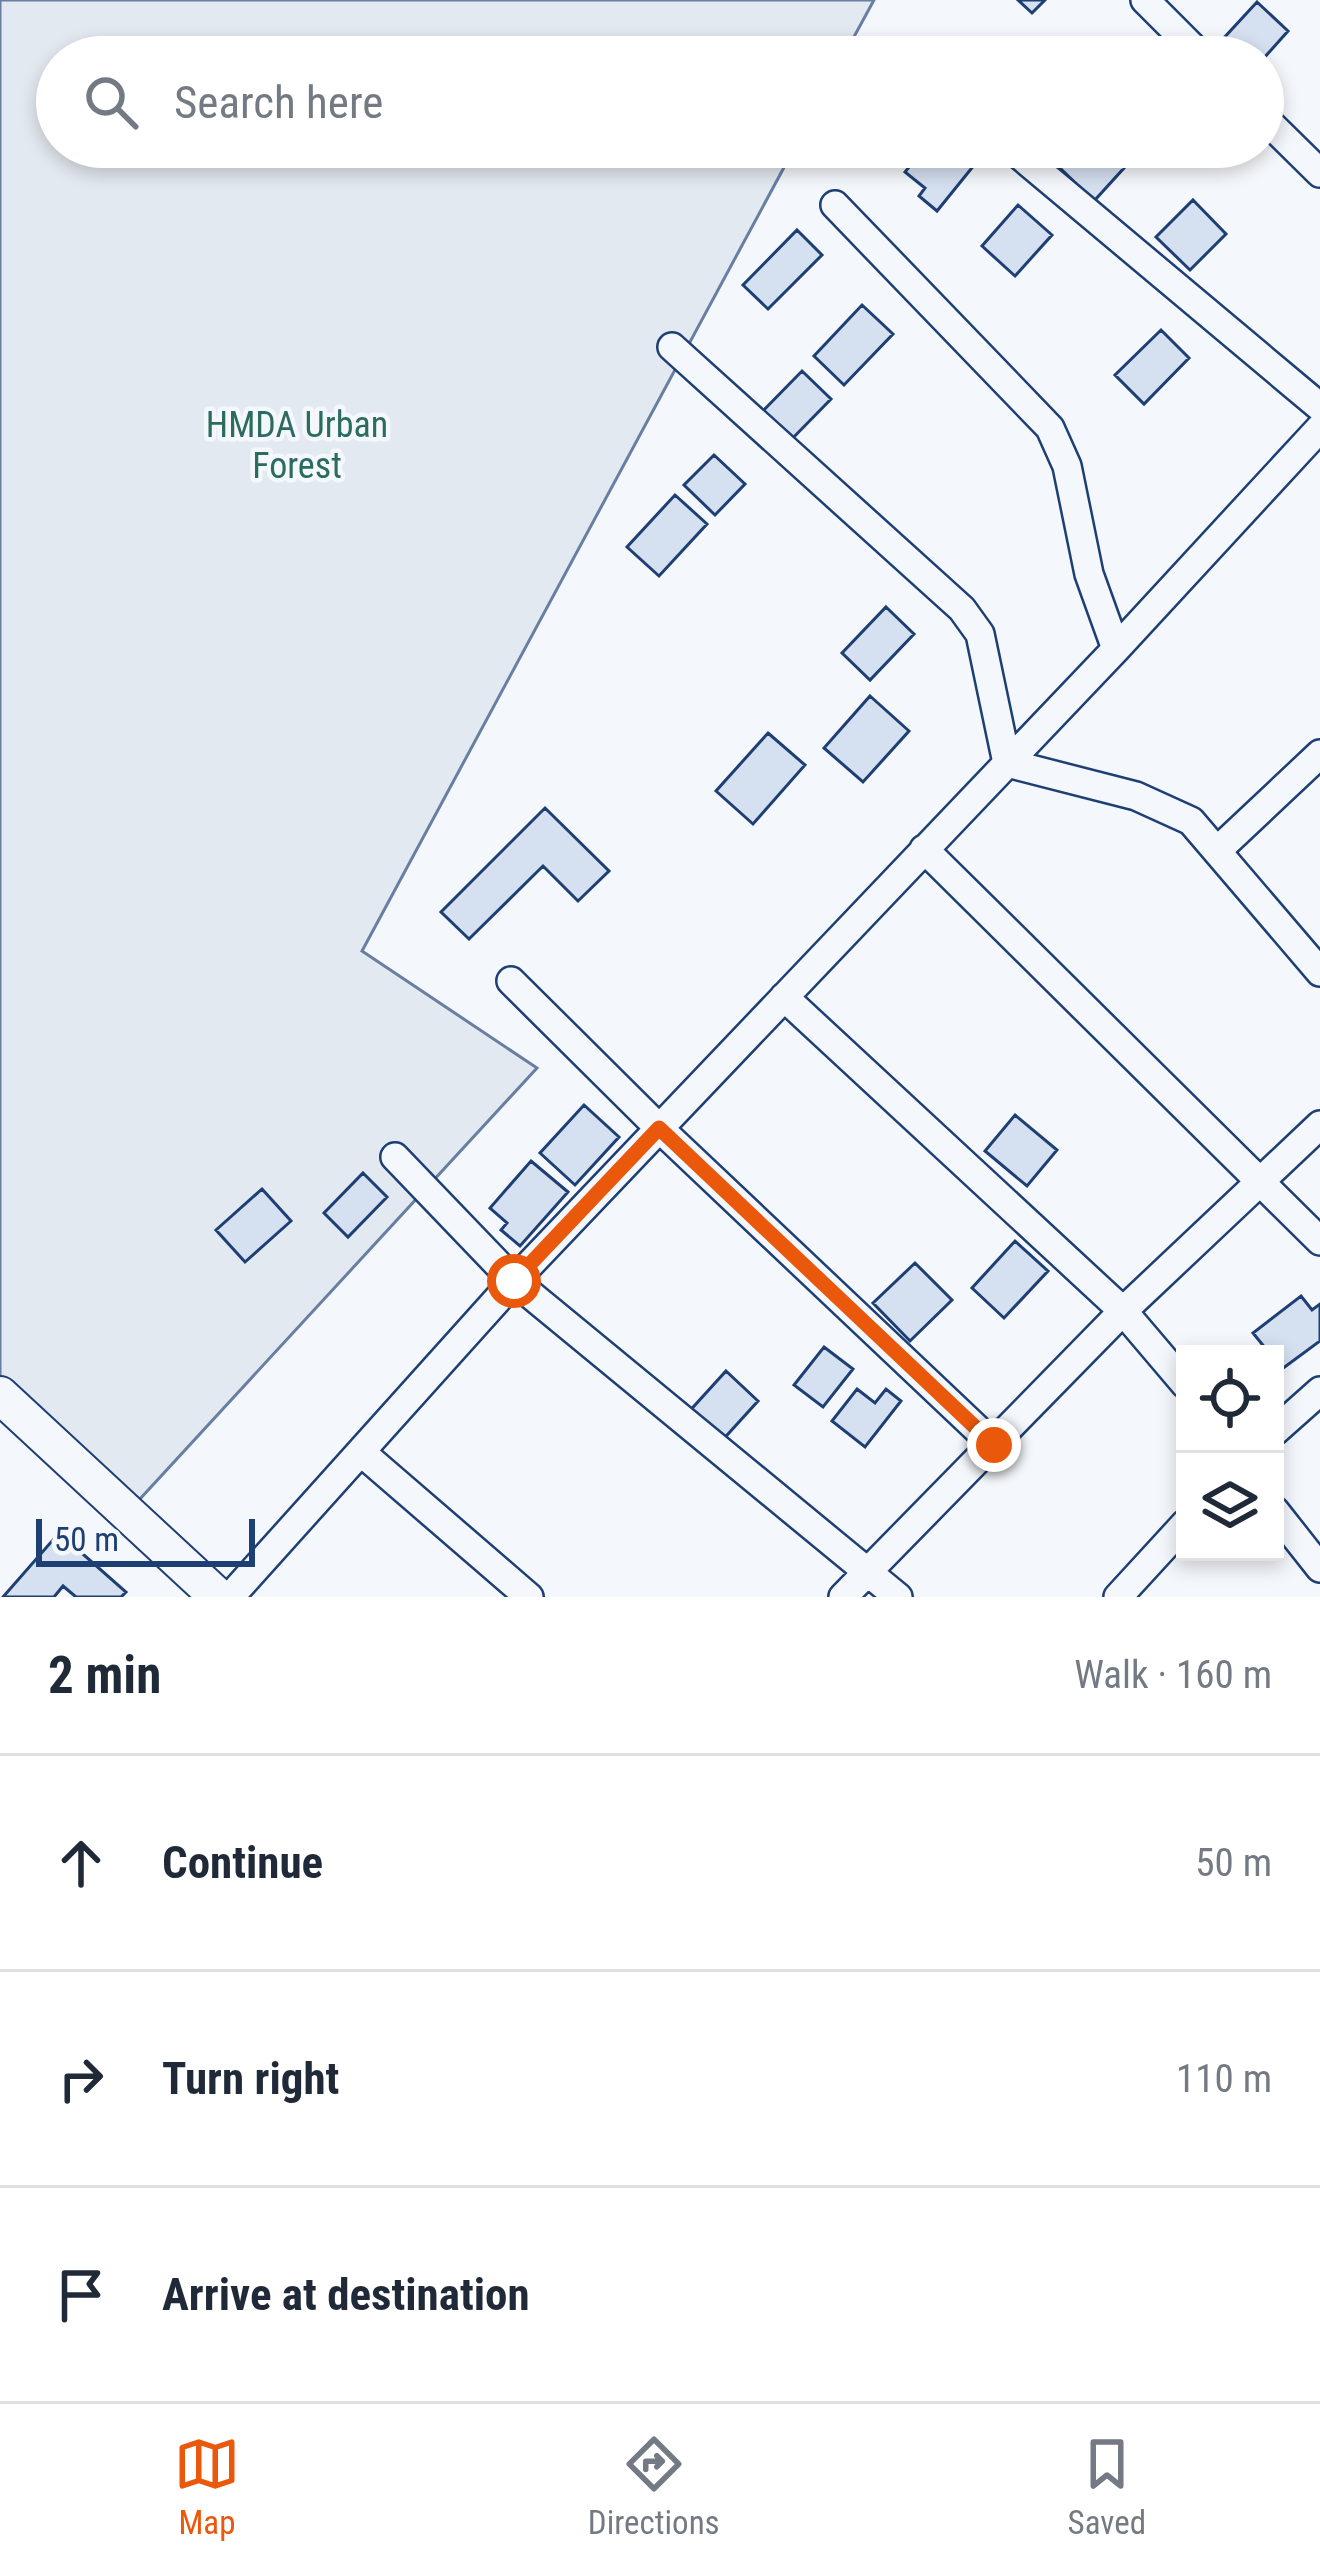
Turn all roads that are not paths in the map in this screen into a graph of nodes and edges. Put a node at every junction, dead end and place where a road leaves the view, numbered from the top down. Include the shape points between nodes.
1 (1145, 0) edge
2 (1181, 36) edge
3 (1284, 138) edge
4 (1035, 168) edge
5 (1320, 173) edge
6 (835, 205) dead end
7 (672, 347) dead end
8 (1320, 407) edge
9 (1320, 428) edge
10 (1116, 649) junction
11 (1320, 754) edge
12 (1006, 763) junction
13 (924, 849) junction
14 (1218, 850) junction
15 (1320, 972) edge
16 (511, 980) dead end
17 (784, 997) junction
18 (1320, 1125) edge
19 (659, 1128) junction
20 (395, 1157) dead end
21 (1258, 1183) junction
22 (1320, 1241) edge
23 (514, 1281) junction
24 (1123, 1311) junction
25 (1176, 1373) edge
26 (1320, 1391) edge
27 (0, 1394) edge
28 (1284, 1423) edge
29 (994, 1445) junction
30 (361, 1452) junction
31 (1284, 1522) edge
32 (1176, 1534) edge
33 (1320, 1568) edge
34 (869, 1572) junction
35 (218, 1597) edge
36 (230, 1597) edge
37 (530, 1597) edge
38 (843, 1597) edge
39 (898, 1597) edge
40 (1118, 1597) edge

1 - 2 street
3 - 5 street
4 - 8 street
6 - 10 street via 1050,428
7 - 12 street via 962,609 980,634
9 - 10 street
10 - 12 street
11 - 14 street
12 - 13 street
12 - 14 street via 1136,796 1191,821
13 - 17 street
13 - 21 street
14 - 15 street
16 - 19 street
17 - 19 street
17 - 24 street
18 - 21 street
19 - 23 street
19 - 29 street
20 - 23 street
21 - 22 street
21 - 24 street
23 - 30 street
23 - 34 street
24 - 25 street
24 - 29 street
26 - 28 street
27 - 35 main road
29 - 34 street
30 - 36 street
30 - 37 street
31 - 33 street
32 - 40 street
34 - 38 street
34 - 39 street

